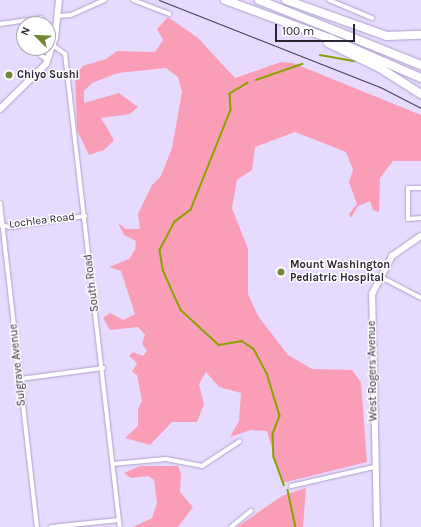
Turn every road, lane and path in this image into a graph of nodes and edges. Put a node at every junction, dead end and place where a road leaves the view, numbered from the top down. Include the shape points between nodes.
1 (59, 0) edge
2 (105, 0) edge
3 (133, 0) edge
4 (225, 0) edge
5 (259, 0) edge
6 (286, 0) edge
7 (329, 0) edge
8 (169, 14) dead end
9 (58, 16) junction
10 (270, 16) junction
11 (372, 18) dead end
12 (16, 23) edge
13 (0, 24) edge
14 (56, 31) edge
15 (421, 35) edge
16 (56, 47) edge
17 (42, 56) edge
18 (50, 56) edge
19 (48, 60) junction
20 (421, 65) edge
21 (421, 78) edge
22 (421, 94) edge
23 (0, 109) edge
24 (421, 188) edge
25 (0, 204) edge
26 (85, 216) junction
27 (421, 218) edge
28 (1, 225) edge
29 (421, 236) edge
30 (378, 276) junction
31 (421, 298) edge
32 (102, 368) junction
33 (20, 379) junction
34 (240, 441) dead end
35 (113, 464) junction
36 (374, 467) junction
37 (291, 486) dead end
38 (251, 511) dead end
39 (119, 520) junction
40 (37, 527) edge
41 (51, 527) edge
42 (120, 527) edge
43 (231, 527) edge
44 (377, 527) edge

1 - 9 street
2 - 9 street via 71,15
3 - 8 street
4 - 10 highway
5 - 20 highway
6 - 15 highway via 387,36
7 - 11 street
9 - 14 street
10 - 21 highway
10 - 22 highway via 366,60
12 - 13 street
16 - 26 street, South Road via 66,54
17 - 19 street
18 - 19 street
19 - 23 street via 36,77
24 - 27 street via 408,188 408,219
25 - 28 street, Sulgrave Avenue
26 - 28 street, Lochlea Road
26 - 32 street, South Road
28 - 33 street, Sulgrave Avenue
29 - 30 street, West Rogers Avenue via 395,253
30 - 31 street
30 - 36 street, West Rogers Avenue via 371,305
32 - 33 street
32 - 35 street, South Road
33 - 40 street, Sulgrave Avenue
34 - 35 street via 202,466 166,459
35 - 39 street, South Road
36 - 37 street
36 - 44 street, West Rogers Avenue
38 - 43 street
39 - 41 street
39 - 42 street, South Road

